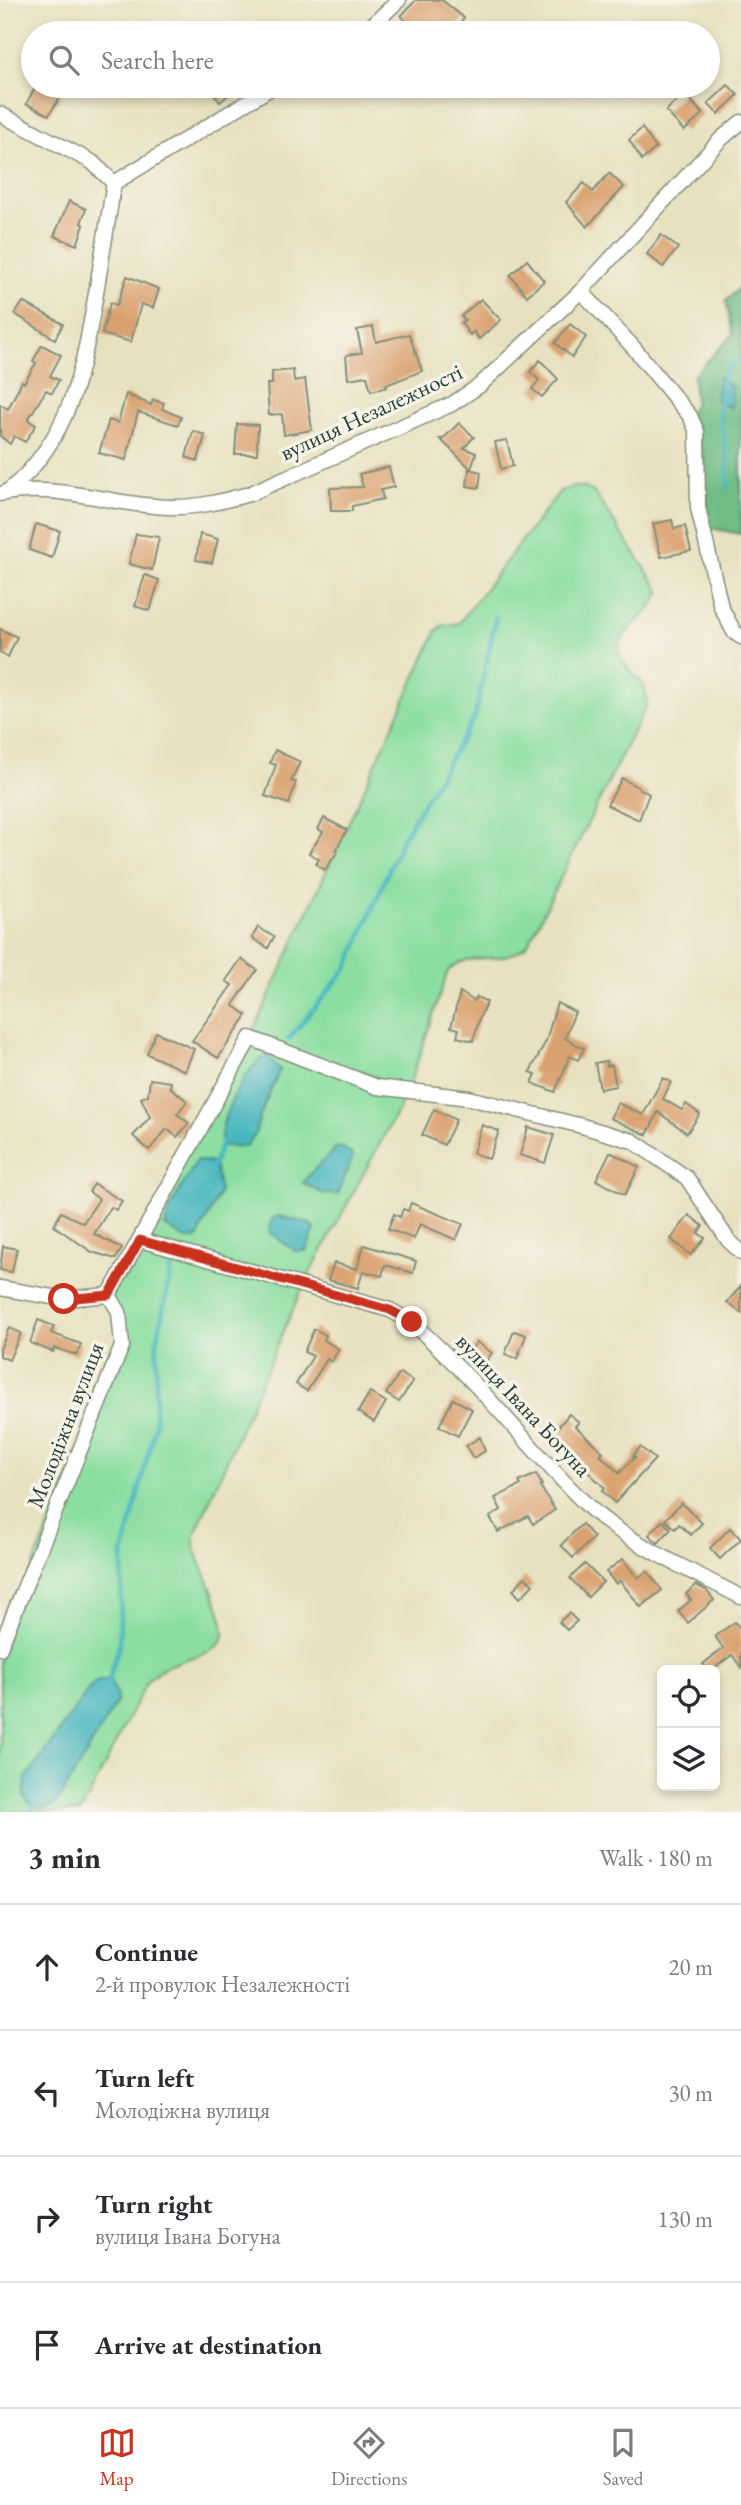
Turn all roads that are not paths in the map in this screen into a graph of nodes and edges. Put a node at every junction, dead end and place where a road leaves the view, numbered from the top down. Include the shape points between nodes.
1 (399, 0) edge
2 (376, 21) edge
3 (254, 98) edge
4 (0, 114) edge
5 (741, 122) edge
6 (114, 183) junction
7 (581, 291) junction
8 (3, 493) edge
9 (741, 637) edge
10 (140, 1240) junction
11 (741, 1252) edge
12 (0, 1288) edge
13 (109, 1295) junction
14 (741, 1597) edge
15 (0, 1648) edge

1 - 2 street
3 - 6 street
4 - 6 street via 92,162
5 - 7 street, вулиця Незалежності
6 - 8 street via 84,362 64,420 39,462
7 - 8 street, вулиця Незалежності via 479,386 452,404 249,494 169,507 46,489
7 - 9 street via 690,415 697,432 698,508 721,607
10 - 11 street via 250,1038 377,1087 469,1098 633,1142 687,1178
10 - 13 street
10 - 14 street, вулиця Івана Богуна via 403,1317 479,1388 603,1520
12 - 13 street via 64,1299
13 - 15 street, Молодіжна вулиця via 119,1312 122,1346

